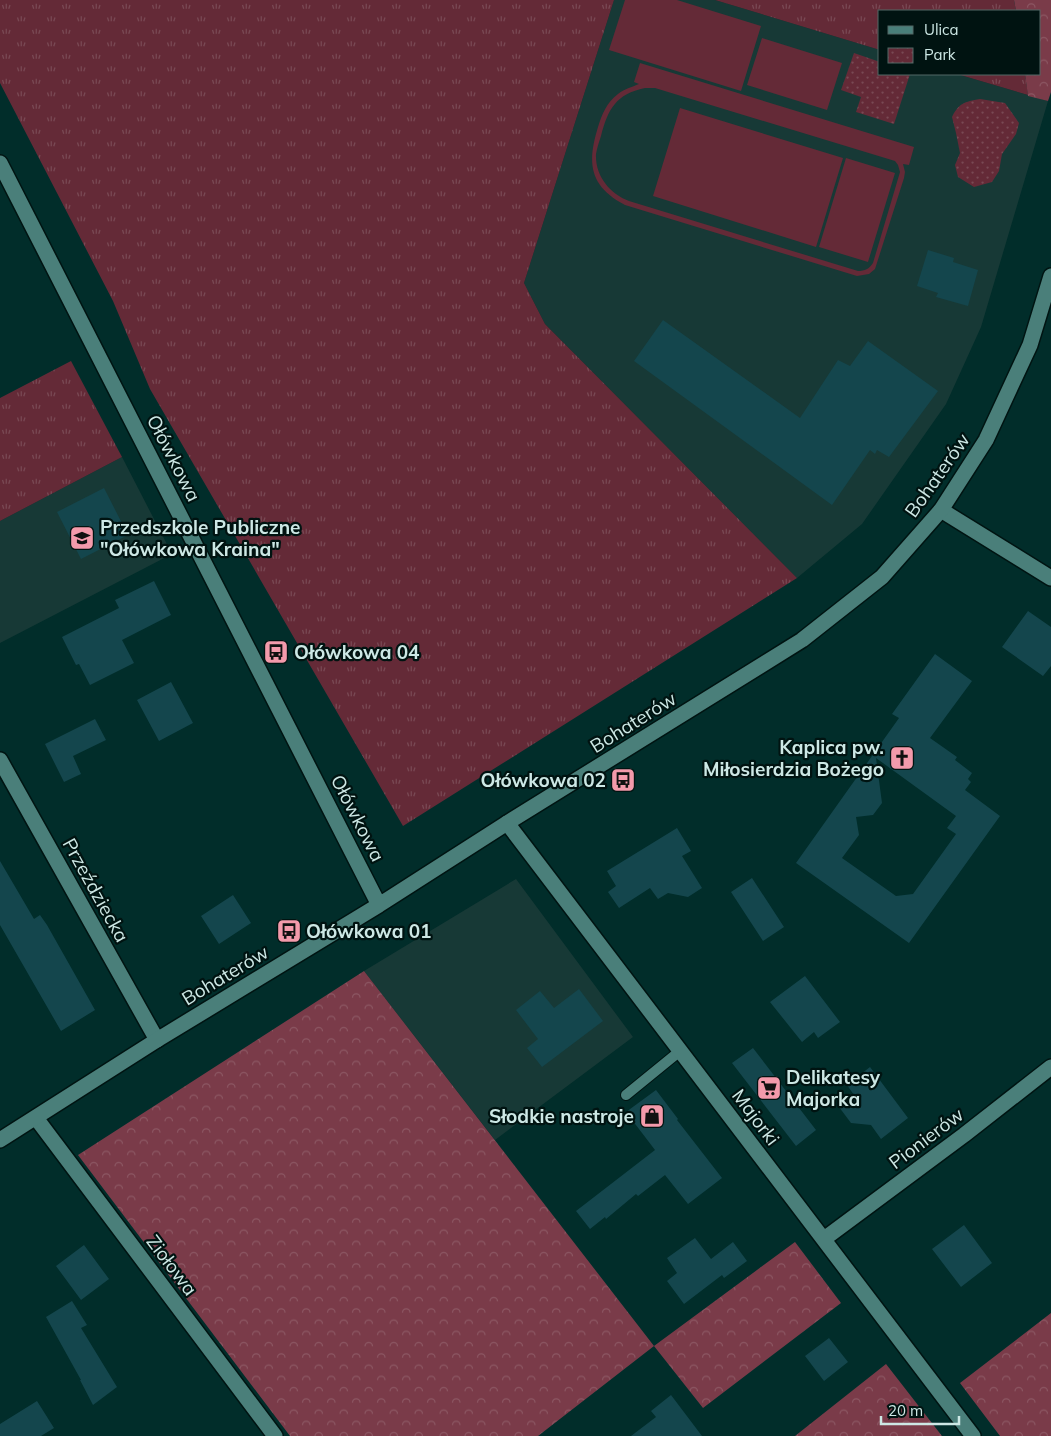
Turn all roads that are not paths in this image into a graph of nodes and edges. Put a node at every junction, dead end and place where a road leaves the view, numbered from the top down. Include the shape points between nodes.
1 (0, 163) edge
2 (1051, 276) edge
3 (940, 510) junction
4 (1051, 578) edge
5 (0, 760) edge
6 (507, 823) junction
7 (380, 905) junction
8 (157, 1040) junction
9 (680, 1051) junction
10 (1051, 1068) edge
11 (626, 1095) dead end
12 (36, 1118) junction
13 (0, 1140) edge
14 (824, 1239) junction
15 (275, 1436) edge
16 (973, 1436) edge

1 - 7 street, Ołówkowa
2 - 3 street, Bohaterów via 1030,345 986,440
3 - 4 street
3 - 6 street, Bohaterów via 882,577 802,640
5 - 8 street, Przeździecka
6 - 7 street, Bohaterów
6 - 9 street, Majorki
7 - 8 street, Bohaterów
8 - 12 street, Bohaterów
9 - 11 lane
9 - 14 street, Majorki
10 - 14 street, Pionierów
12 - 13 street, Bohaterów
12 - 15 street, Ziołowa
14 - 16 street, Majorki

